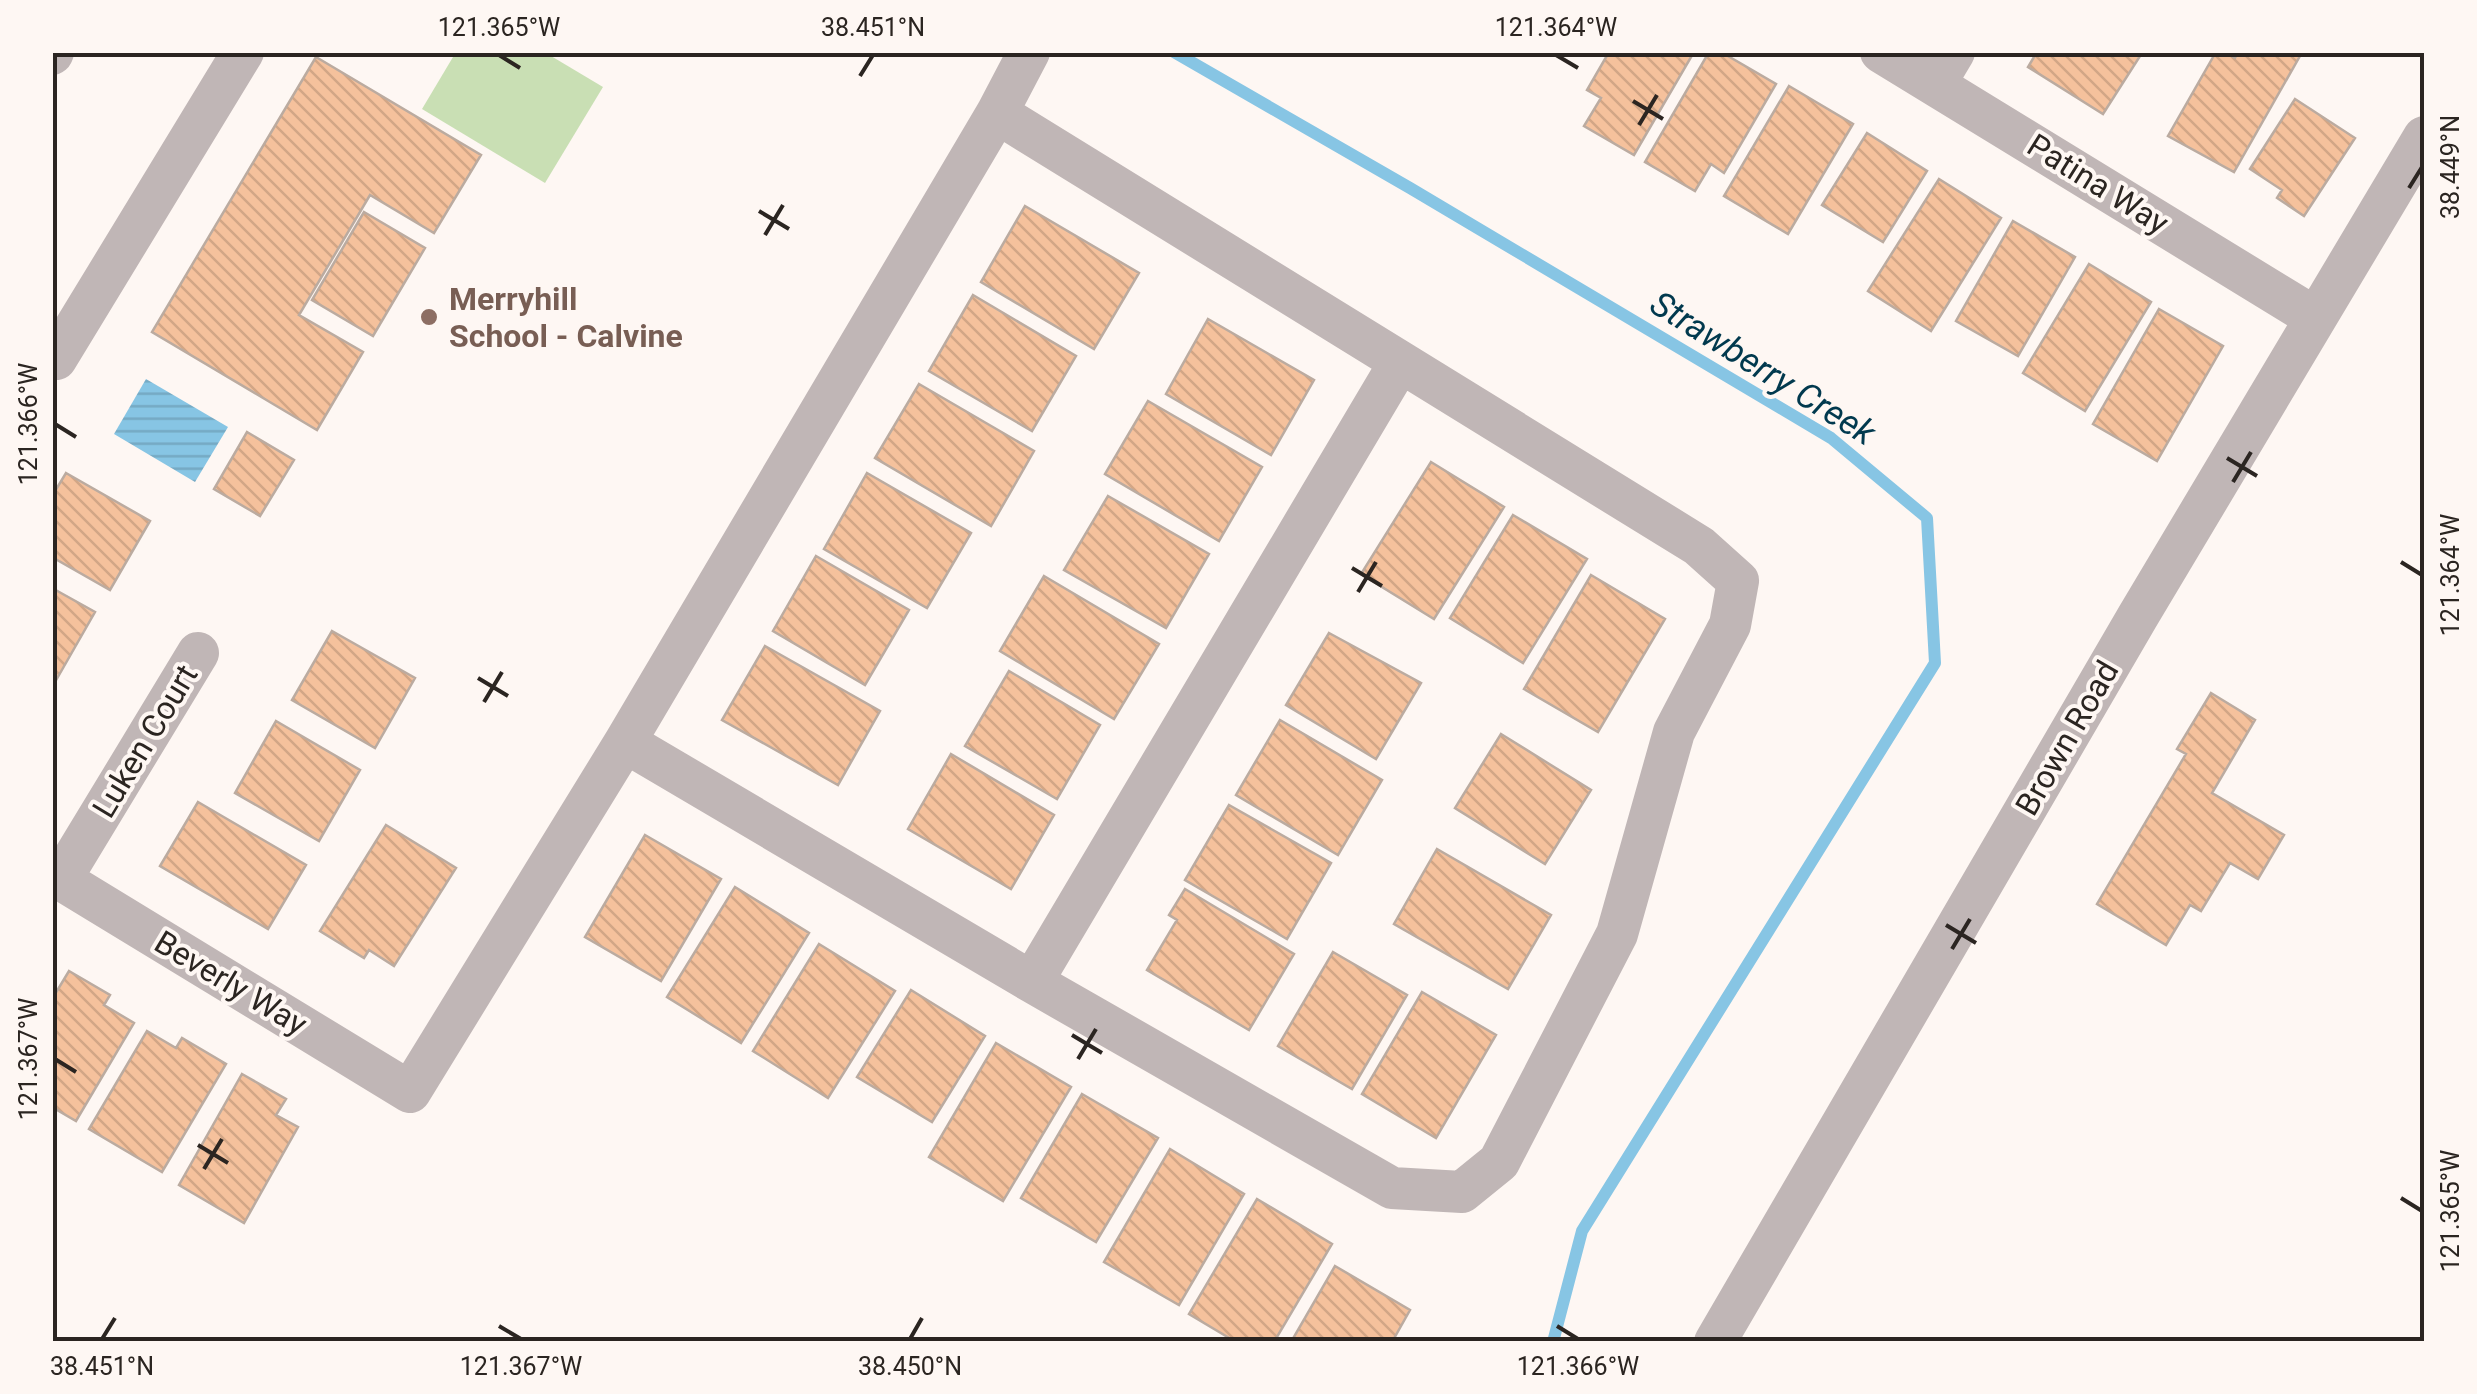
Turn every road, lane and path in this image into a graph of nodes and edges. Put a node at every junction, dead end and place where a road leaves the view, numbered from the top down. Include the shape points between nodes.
1 (243, 52) edge
2 (1029, 52) edge
3 (1881, 52) edge
4 (1944, 68) edge
5 (997, 113) junction
6 (2424, 136) edge
7 (2314, 318) junction
8 (52, 357) edge
9 (1400, 362) junction
10 (198, 653) dead end
11 (624, 742) junction
12 (57, 877) edge
13 (1032, 982) junction
14 (1716, 1342) edge

1 - 8 street
2 - 5 street
3 - 4 street, Patina Way
4 - 7 street, Patina Way
5 - 9 street
5 - 11 street
6 - 7 street, Brown Road
7 - 14 street, Brown Road
9 - 13 street
9 - 13 street via 1699,546 1738,581 1730,626 1674,732 1617,934 1498,1162 1462,1192 1392,1188
10 - 12 street, Luken Court
11 - 12 street, Beverly Way via 410,1092
11 - 13 street

